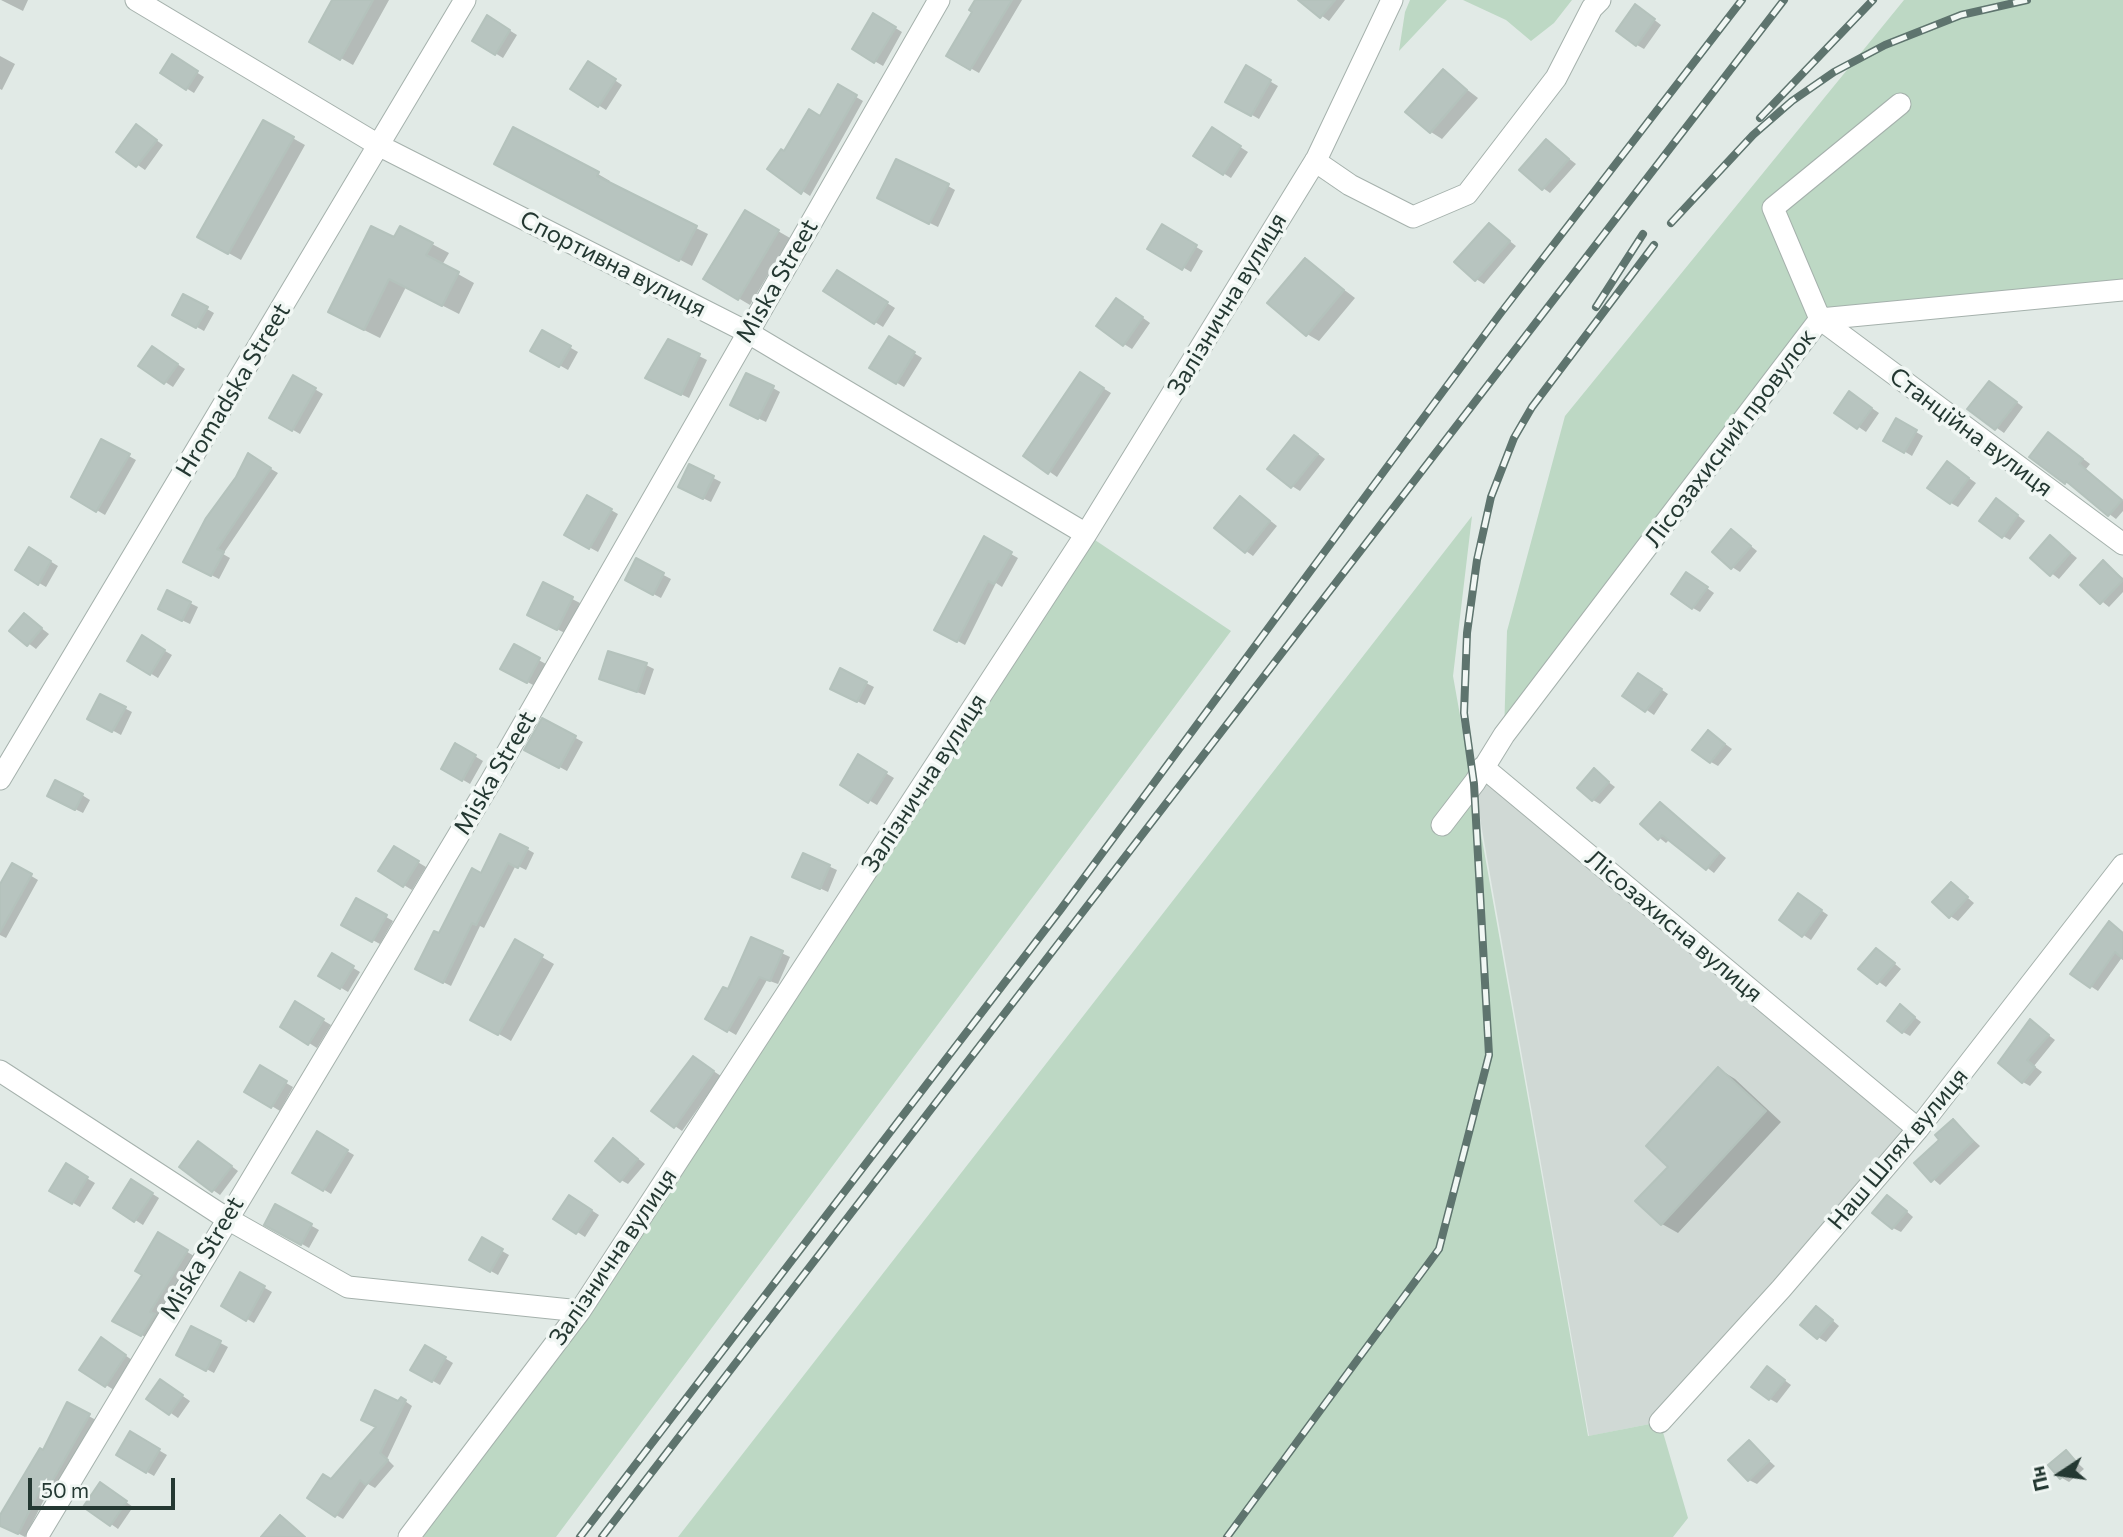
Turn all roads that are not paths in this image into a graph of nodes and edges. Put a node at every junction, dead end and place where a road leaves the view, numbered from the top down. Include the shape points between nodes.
1 (136, 0) edge
2 (466, 0) edge
3 (939, 0) edge
4 (1392, 0) edge
5 (1600, 0) edge
6 (1900, 104) dead end
7 (380, 146) junction
8 (1315, 161) junction
9 (2123, 290) edge
10 (1820, 319) junction
11 (747, 332) junction
12 (1086, 534) junction
13 (2123, 544) edge
14 (1483, 767) junction
15 (0, 779) edge
16 (1442, 825) dead end
17 (2123, 865) edge
18 (0, 1071) edge
19 (1918, 1129) junction
20 (226, 1217) junction
21 (580, 1311) junction
22 (1660, 1422) dead end
23 (37, 1537) edge
24 (409, 1537) edge

1 - 7 street, Спортивна вулиця
2 - 7 street, Hromadska Street
3 - 11 street, Miska Street
4 - 8 street, Залізнична вулиця
5 - 8 street via 1556,78 1467,194 1413,217
6 - 10 street via 1773,208
7 - 11 street, Спортивна вулиця
7 - 15 street, Hromadska Street
8 - 12 street, Залізнична вулиця
9 - 10 street, Лісозахисний провулок
10 - 13 street, Станційна вулиця
10 - 14 street, Лісозахисний провулок
11 - 12 street, Спортивна вулиця
11 - 20 street, Miska Street via 491,781
12 - 21 street, Залізнична вулиця
14 - 16 street
14 - 19 street, Лісозахисна вулиця
17 - 19 street, Наш Шлях вулиця
18 - 20 street
19 - 22 street, Наш Шлях вулиця
20 - 21 street via 348,1287
20 - 23 street, Miska Street
21 - 24 street, Залізнична вулиця

